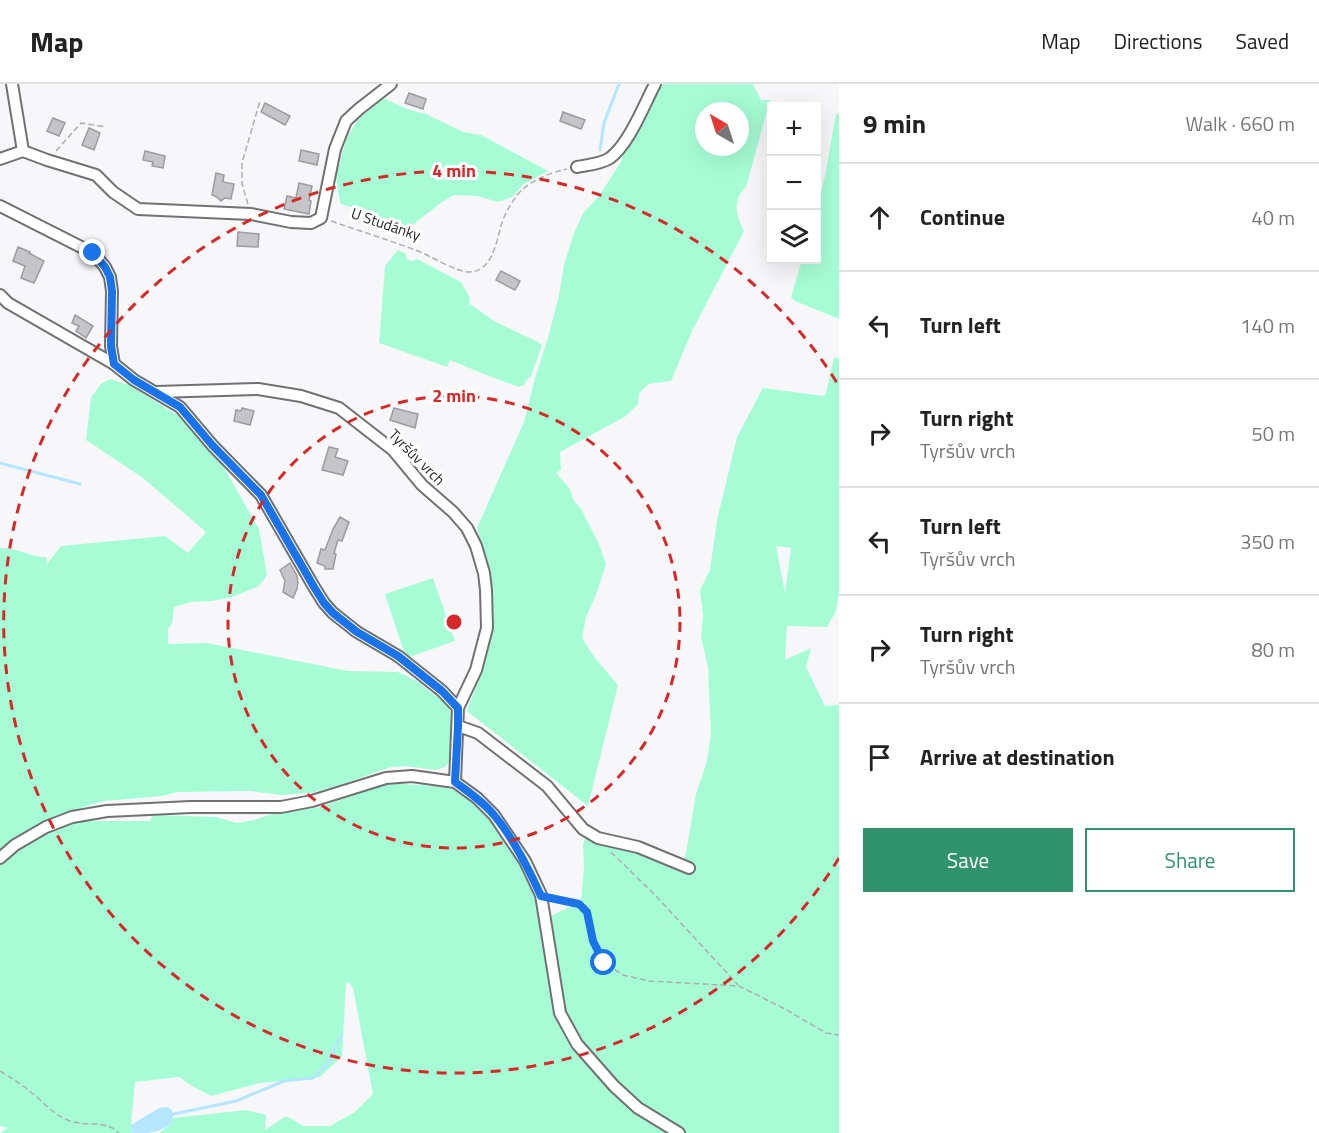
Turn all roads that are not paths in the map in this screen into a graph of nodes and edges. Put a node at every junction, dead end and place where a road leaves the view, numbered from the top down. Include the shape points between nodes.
1 (391, 84) edge
2 (655, 84) edge
3 (9, 85) edge
4 (23, 151) junction
5 (0, 159) edge
6 (577, 167) road end
7 (0, 206) edge
8 (0, 296) edge
9 (114, 364) junction
10 (156, 392) junction
11 (458, 708) junction
12 (458, 726) junction
13 (455, 782) junction
14 (0, 858) edge
15 (689, 868) dead end
16 (679, 1133) edge

1 - 4 street via 346,121 335,149 321,218 310,223 250,214 138,209 96,175
2 - 6 street via 621,147 609,159
3 - 4 street
4 - 5 street
7 - 9 street via 93,253 105,267 112,291
8 - 9 street
9 - 10 street
10 - 11 street via 180,407 261,495 333,613 398,656
10 - 11 street, Tyršův vrch via 258,389 302,396 339,408 393,450 422,485 459,518 473,539 484,573 487,628 476,670
11 - 12 street, Tyršův vrch
12 - 13 street, Tyršův vrch
12 - 15 street via 478,733 547,786 583,829 598,838 638,847
13 - 14 street via 412,776 386,778 281,807 107,811 72,817 46,827
13 - 16 street via 494,815 525,861 541,896 560,1013 577,1044 638,1108

